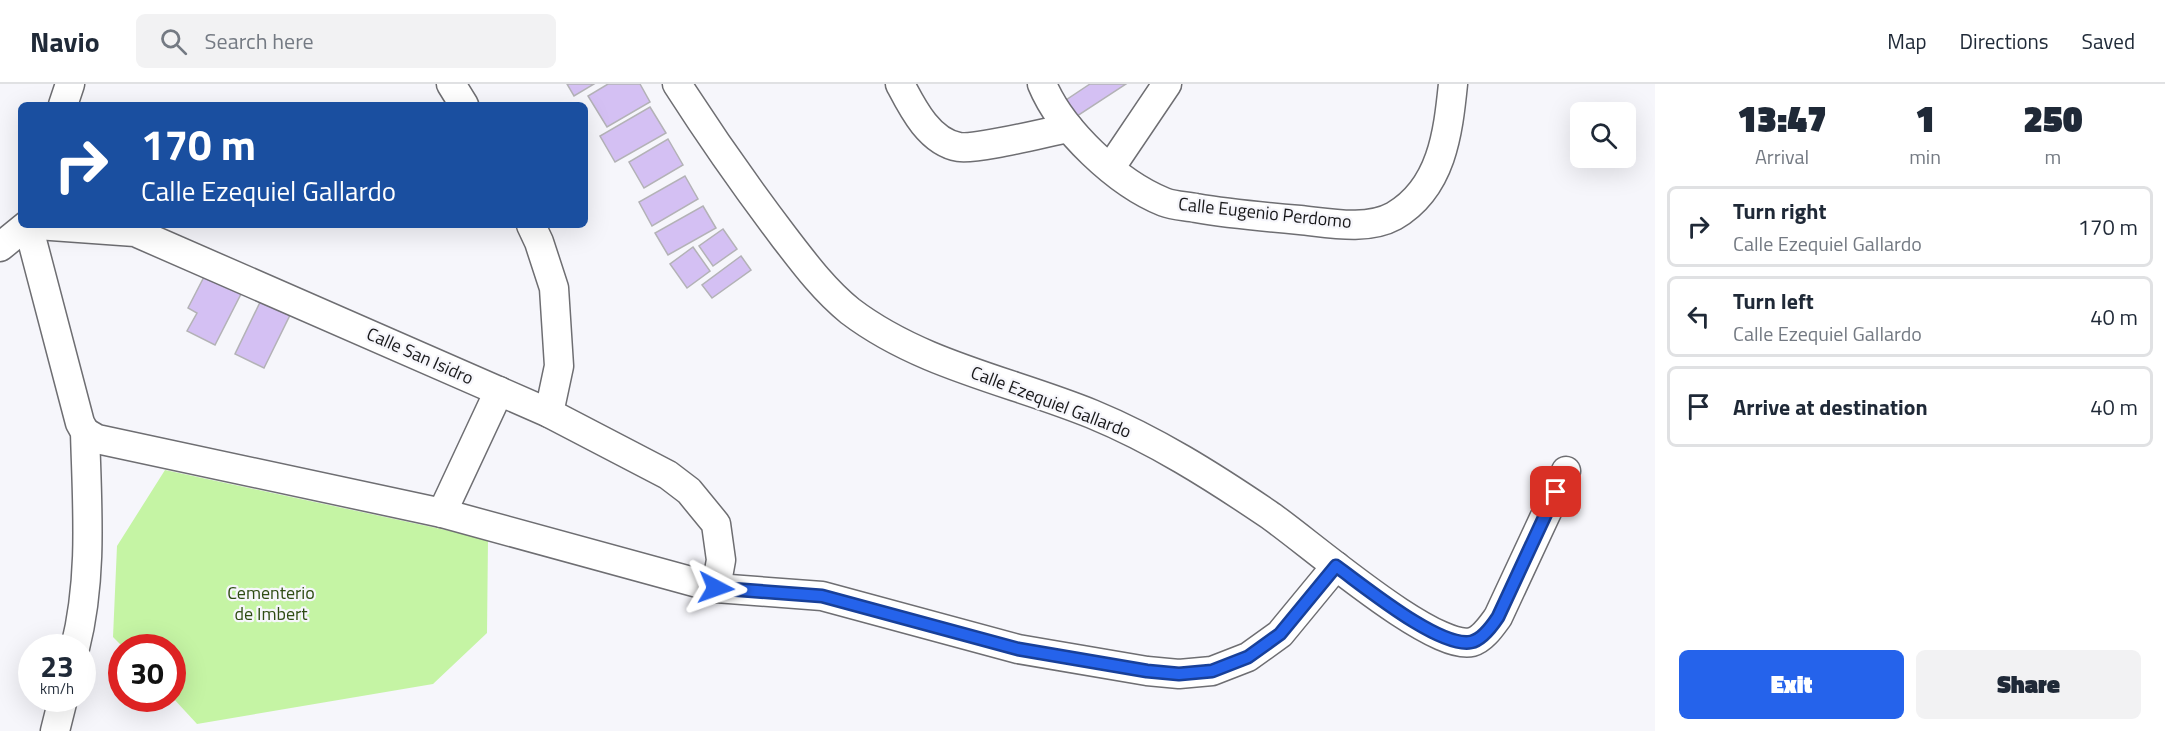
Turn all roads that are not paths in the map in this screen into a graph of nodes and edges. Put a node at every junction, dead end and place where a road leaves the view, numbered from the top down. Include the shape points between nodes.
1 (70, 84) edge
2 (451, 84) edge
3 (677, 84) edge
4 (900, 84) edge
5 (1042, 84) edge
6 (1167, 84) edge
7 (1454, 84) edge
8 (64, 102) edge
9 (462, 102) edge
10 (1069, 128) junction
11 (1111, 168) junction
12 (24, 228) edge
13 (29, 228) edge
14 (79, 228) edge
15 (532, 228) edge
16 (0, 247) edge
17 (499, 391) junction
18 (549, 412) junction
19 (86, 432) junction
20 (1566, 471) dead end
21 (442, 513) junction
22 (1336, 566) junction
23 (716, 588) junction
24 (79, 634) edge
25 (60, 712) edge
26 (55, 731) edge

1 - 8 street
2 - 9 street
3 - 22 street, Calle Ezequiel Gallardo via 735,173 819,282 849,310 898,344 1091,413 1160,444 1271,516
4 - 10 street via 917,115 940,138 959,147
5 - 10 street, Calle Eugenio Perdomo
6 - 11 street
7 - 11 street, Calle Eugenio Perdomo via 1447,139 1435,173 1394,216 1371,223 1348,225 1165,202
10 - 11 street, Calle Eugenio Perdomo
12 - 16 street
13 - 19 street via 80,423
14 - 17 street, Calle San Isidro via 135,232
15 - 18 street via 554,288 559,366
17 - 18 street, Calle San Isidro
17 - 21 street
18 - 23 street, Calle San Isidro via 668,475 689,491 716,524 721,560
19 - 21 street via 97,439
19 - 24 street via 88,566
20 - 22 street, Calle Ezequiel Gallardo via 1498,617 1473,642 1449,641 1430,631
21 - 23 street
22 - 23 street via 1280,634 1248,657 1212,671 1179,674 1018,649 822,596
25 - 26 street

